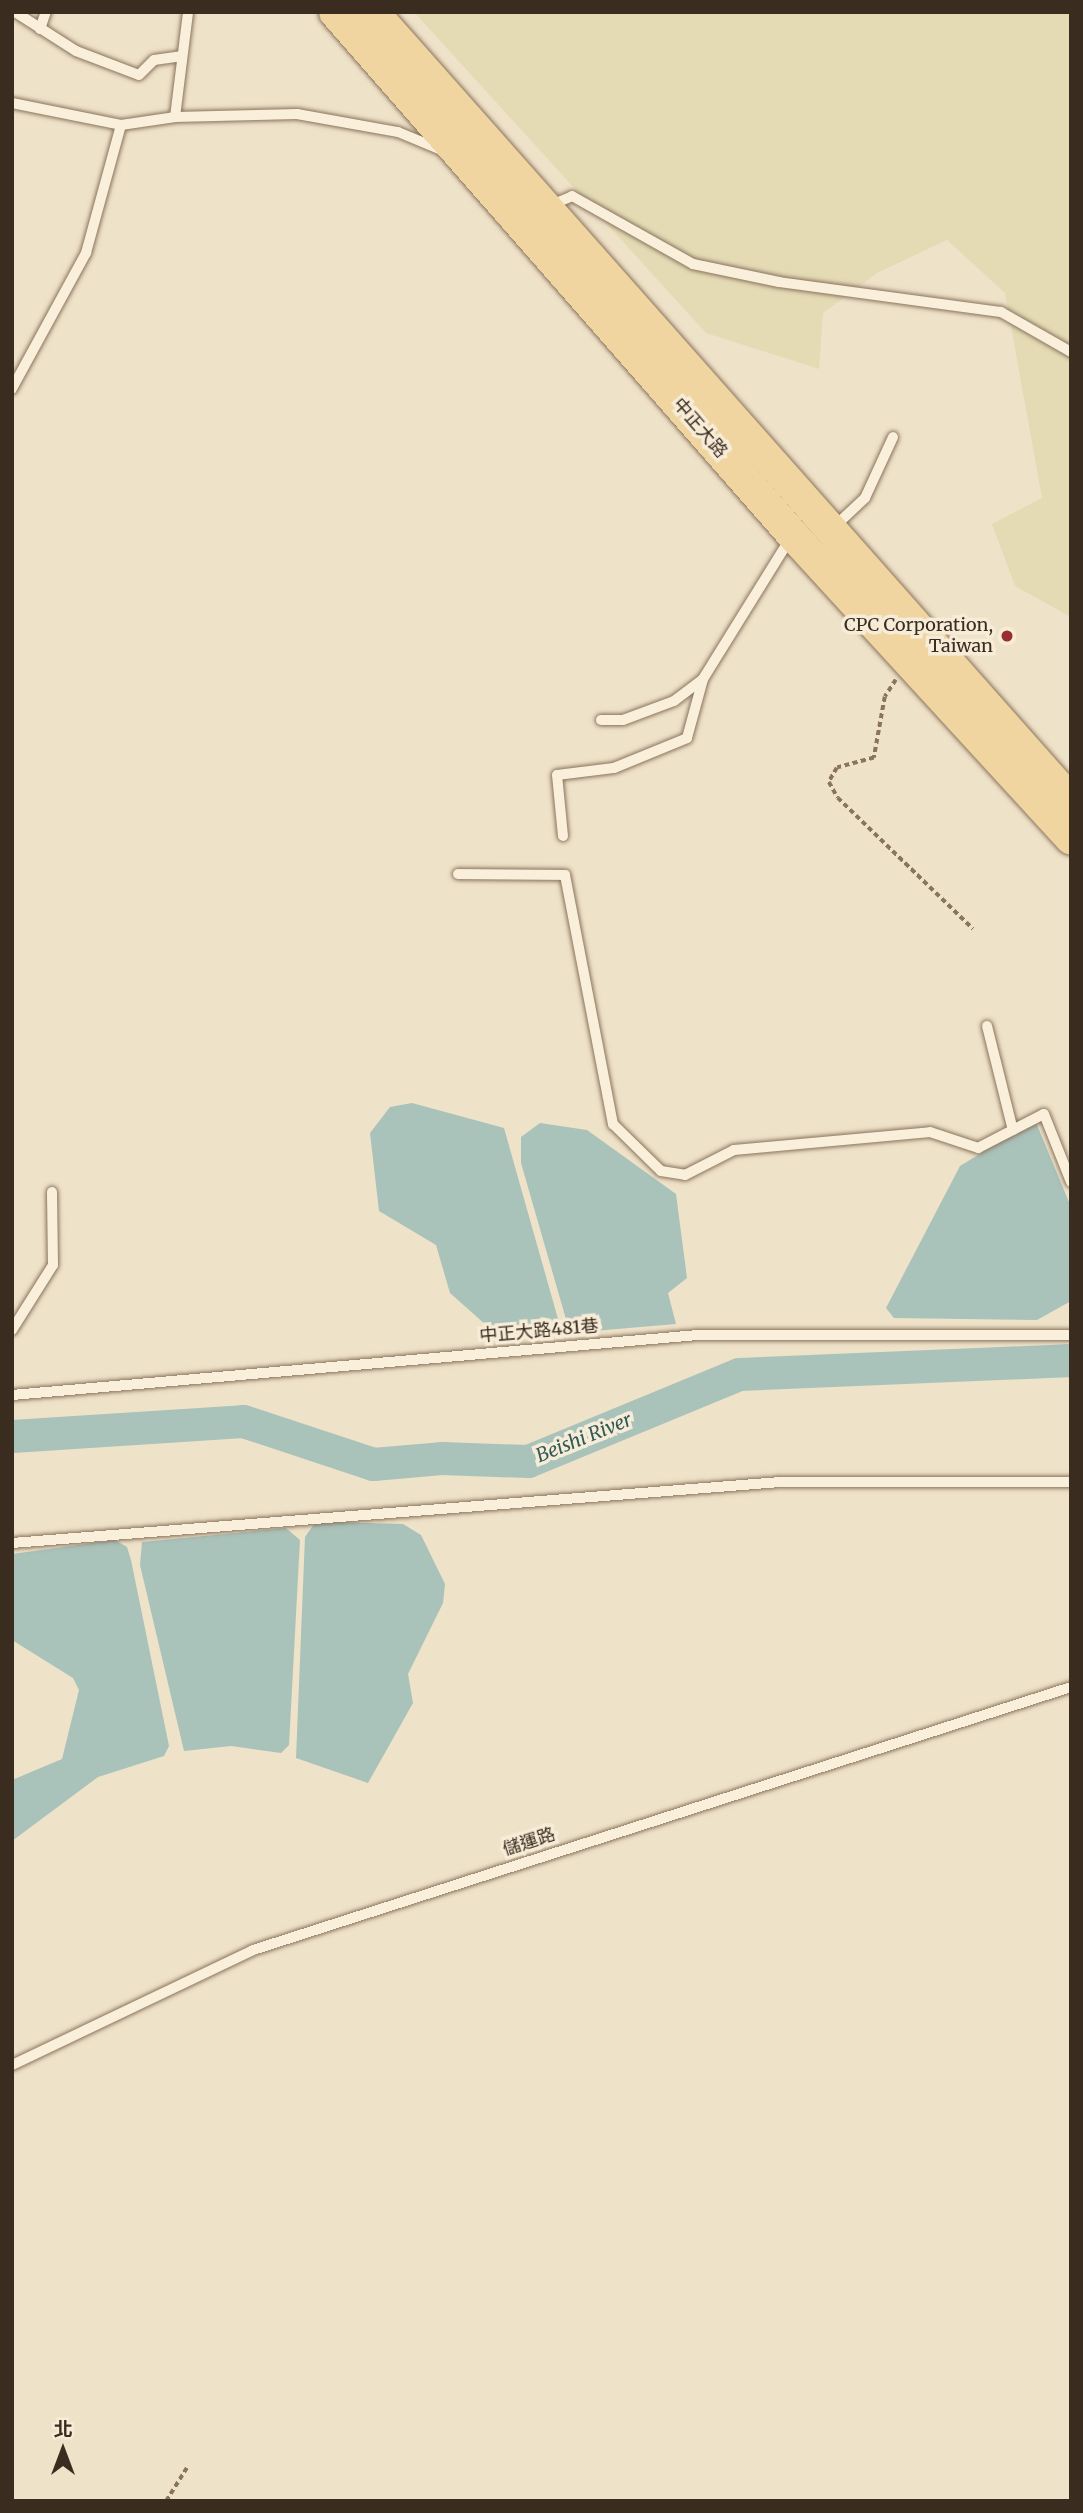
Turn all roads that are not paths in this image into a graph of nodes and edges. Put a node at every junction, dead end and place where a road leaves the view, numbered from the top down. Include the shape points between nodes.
1 (15, 12) edge
2 (46, 12) edge
3 (188, 12) edge
4 (335, 12) edge
5 (373, 12) edge
6 (40, 29) junction
7 (181, 56) junction
8 (12, 103) edge
9 (175, 117) junction
10 (121, 125) junction
11 (466, 159) junction
12 (505, 160) junction
13 (547, 207) junction
14 (1071, 352) edge
15 (12, 389) edge
16 (893, 437) dead end
17 (831, 530) junction
18 (792, 534) junction
19 (703, 680) junction
20 (961, 696) junction
21 (601, 720) dead end
22 (1071, 801) edge
23 (563, 836) dead end
24 (1071, 838) edge
25 (458, 874) dead end
26 (987, 1026) dead end
27 (1013, 1130) junction
28 (1071, 1182) edge
29 (51, 1192) dead end
30 (12, 1330) edge
31 (1071, 1335) edge
32 (12, 1395) edge
33 (1071, 1482) edge
34 (12, 1543) edge
35 (1071, 1687) edge
36 (12, 2065) edge

1 - 6 lane
2 - 6 lane
3 - 7 lane
4 - 11 main road, 中正大路
5 - 12 main road, 中正大路
6 - 7 lane via 76,51 139,75 154,60
7 - 9 lane
8 - 10 lane
9 - 10 lane
9 - 11 lane via 297,114 398,132
10 - 15 lane via 86,253
11 - 12 lane
11 - 18 main road, 中正大路
12 - 13 main road, 中正大路
13 - 14 lane via 572,196 693,264 779,282 1000,312
13 - 17 main road, 中正大路
16 - 17 lane via 865,498
17 - 20 main road, 中正大路
18 - 19 lane
18 - 20 main road, 中正大路 via 910,657
19 - 21 lane via 674,701 623,720
19 - 23 lane via 687,738 614,768 556,775
20 - 22 main road, 中正大路
20 - 24 main road, 中正大路
25 - 27 lane via 565,875 613,1124 661,1171 685,1175 734,1150 929,1132 978,1148
26 - 27 lane
27 - 28 lane via 1044,1114
29 - 30 lane via 53,1265
31 - 32 lane, 中正大路481巷 via 698,1335
33 - 34 lane via 781,1482
35 - 36 lane, 儲運路 via 253,1950

